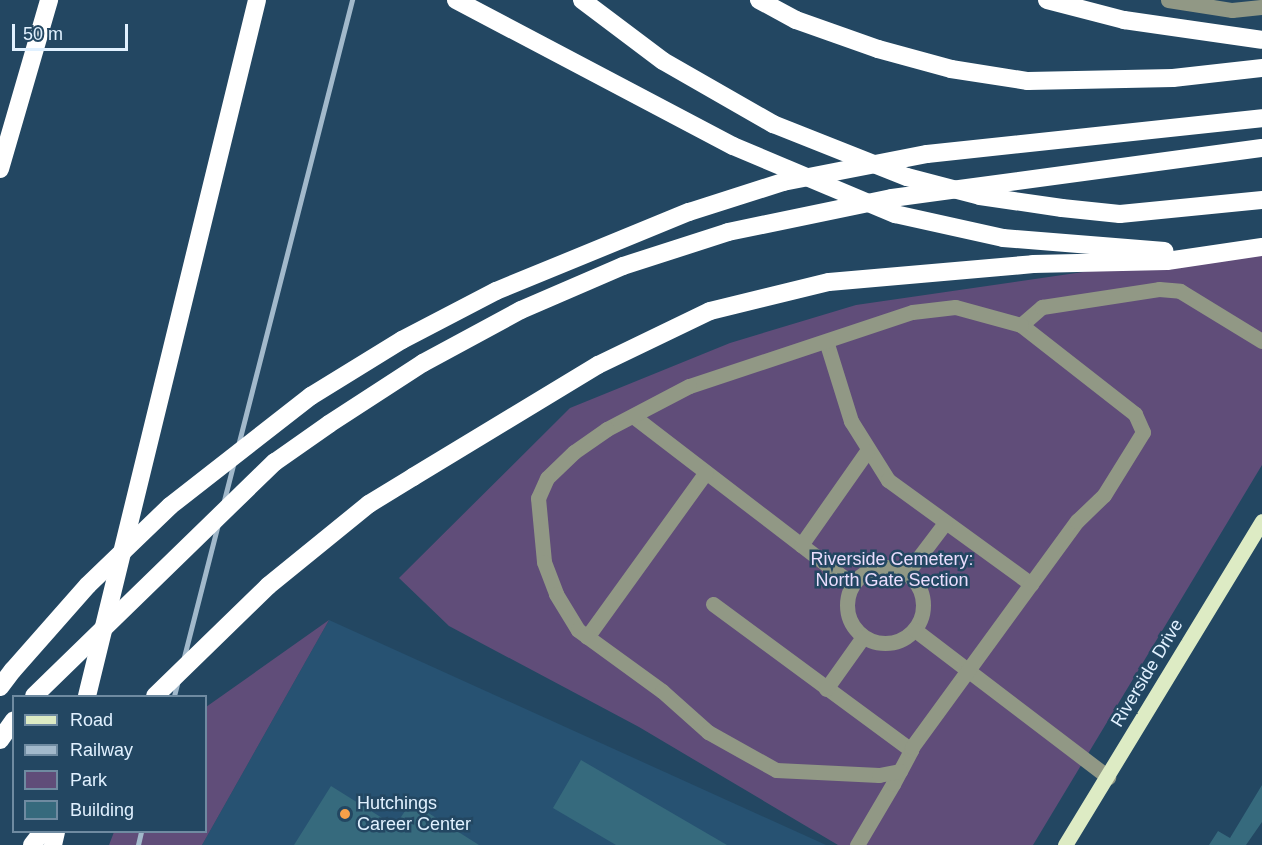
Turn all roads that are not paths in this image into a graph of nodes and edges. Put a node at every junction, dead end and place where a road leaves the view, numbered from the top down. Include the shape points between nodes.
1 (49, 0) edge
2 (257, 0) edge
3 (456, 0) edge
4 (582, 0) edge
5 (759, 0) edge
6 (1047, 0) edge
7 (1168, 0) edge
8 (1262, 8) edge
9 (1262, 40) edge
10 (1262, 68) edge
11 (1262, 118) edge
12 (1262, 148) edge
13 (0, 169) edge
14 (1262, 200) edge
15 (1262, 247) edge
16 (1199, 254) junction
17 (1021, 325) junction
18 (1262, 341) edge
19 (827, 344) junction
20 (633, 416) junction
21 (867, 451) junction
22 (706, 472) junction
23 (1262, 521) edge
24 (945, 524) junction
25 (801, 545) junction
26 (907, 573) junction
27 (1031, 584) junction
28 (852, 585) junction
29 (713, 604) dead end
30 (915, 630) junction
31 (587, 637) junction
32 (863, 637) junction
33 (967, 671) junction
34 (0, 687) edge
35 (826, 689) junction
36 (35, 695) edge
37 (87, 695) edge
38 (156, 695) edge
39 (12, 723) edge
40 (0, 740) edge
41 (910, 750) junction
42 (900, 771) junction
43 (1108, 777) junction
44 (856, 845) edge
45 (1065, 845) edge

1 - 13 highway
2 - 37 highway
3 - 16 highway, bridge via 733,146 801,179 895,214 1003,238
4 - 14 highway, bridge via 663,61 773,124 907,177 980,196 1120,214
5 - 10 highway via 796,20 878,49 951,69 1028,81 1173,78
6 - 9 highway via 1124,20
7 - 8 street via 1232,10
11 - 34 highway, bridge via 927,154 783,182 689,213 505,287 402,340 311,396 170,506 88,585
12 - 36 highway, bridge via 892,198 728,232 623,266 521,310 423,363 275,462
15 - 16 highway
16 - 38 highway, bridge via 1167,261 1033,264 829,282 710,311 598,365 369,504 268,586
17 - 18 street via 1042,307 1159,289 1180,291
17 - 19 street via 955,307 912,312
17 - 27 street via 1134,414 1143,432 1104,495 1077,521
19 - 20 street via 689,386
19 - 21 street via 851,421
20 - 22 street
20 - 31 street via 574,452 548,478 538,498 544,562 556,594
21 - 24 street via 888,480
21 - 25 street
22 - 25 street
22 - 31 street
23 - 43 main road, Riverside Drive
24 - 26 street
24 - 27 street
25 - 28 street
26 - 28 street via 883,566 871,569
26 - 30 street via 922,594 924,606
27 - 33 street
28 - 32 street via 849,619
29 - 35 street
30 - 32 street via 896,643
30 - 33 street
31 - 42 street via 662,691 708,732 776,770 879,775
32 - 35 street
33 - 41 street
33 - 43 street
35 - 41 street
39 - 40 highway
41 - 42 street
42 - 44 street
43 - 45 main road, Riverside Drive

